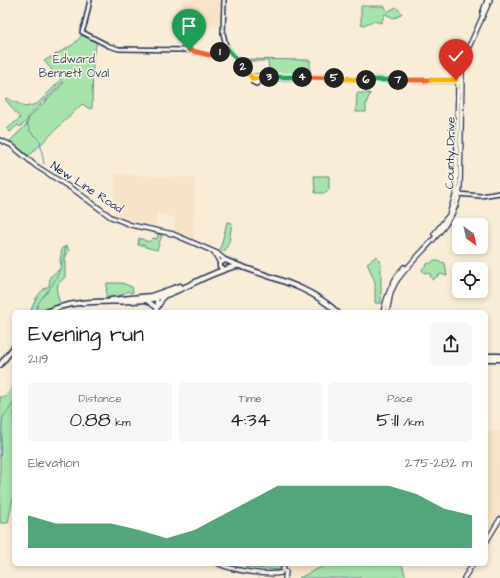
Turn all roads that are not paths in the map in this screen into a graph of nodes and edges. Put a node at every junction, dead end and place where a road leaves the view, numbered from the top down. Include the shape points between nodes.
1 (90, 0) edge
2 (224, 0) edge
3 (489, 0) edge
4 (227, 48) junction
5 (253, 79) junction
6 (258, 79) junction
7 (460, 80) junction
8 (0, 140) edge
9 (500, 193) edge
10 (458, 194) junction
11 (214, 252) junction
12 (228, 263) junction
13 (221, 266) junction
14 (187, 284) junction
15 (164, 296) junction
16 (155, 297) junction
17 (146, 300) junction
18 (107, 302) junction
19 (156, 309) edge
20 (54, 310) edge
21 (335, 310) edge
22 (383, 310) edge
23 (387, 310) edge
24 (12, 350) edge
25 (488, 356) edge
26 (500, 356) edge
27 (488, 359) edge
28 (500, 359) edge
29 (0, 365) edge
30 (500, 519) edge
31 (488, 539) edge
32 (224, 566) edge
33 (472, 566) edge
34 (283, 574) edge
35 (464, 578) edge

1 - 4 street via 82,32 112,48 186,50 209,55
2 - 4 street via 223,33
3 - 7 main road, County Drive via 462,57
4 - 5 street
5 - 6 street
5 - 6 street via 256,84 259,82
6 - 7 street via 318,77 359,80
7 - 10 main road, County Drive
8 - 11 main road, New Line Road via 11,145 36,166 111,218 130,225 173,234
9 - 10 street via 481,196
10 - 22 main road, County Drive via 446,220 394,281
10 - 23 main road, County Drive via 455,209 446,224 396,282
11 - 12 main road, New Line Road
11 - 13 main road
12 - 13 main road
12 - 13 main road via 226,270
12 - 21 main road via 298,286
13 - 14 main road via 212,275
14 - 15 main road
14 - 16 main road
15 - 16 main road
15 - 19 main road
16 - 17 main road
16 - 18 main road
16 - 19 main road
17 - 18 main road
17 - 19 main road
18 - 20 main road via 70,305
24 - 29 main road
25 - 26 main road
27 - 28 main road
30 - 31 main road
32 - 34 main road via 235,570
33 - 35 main road

